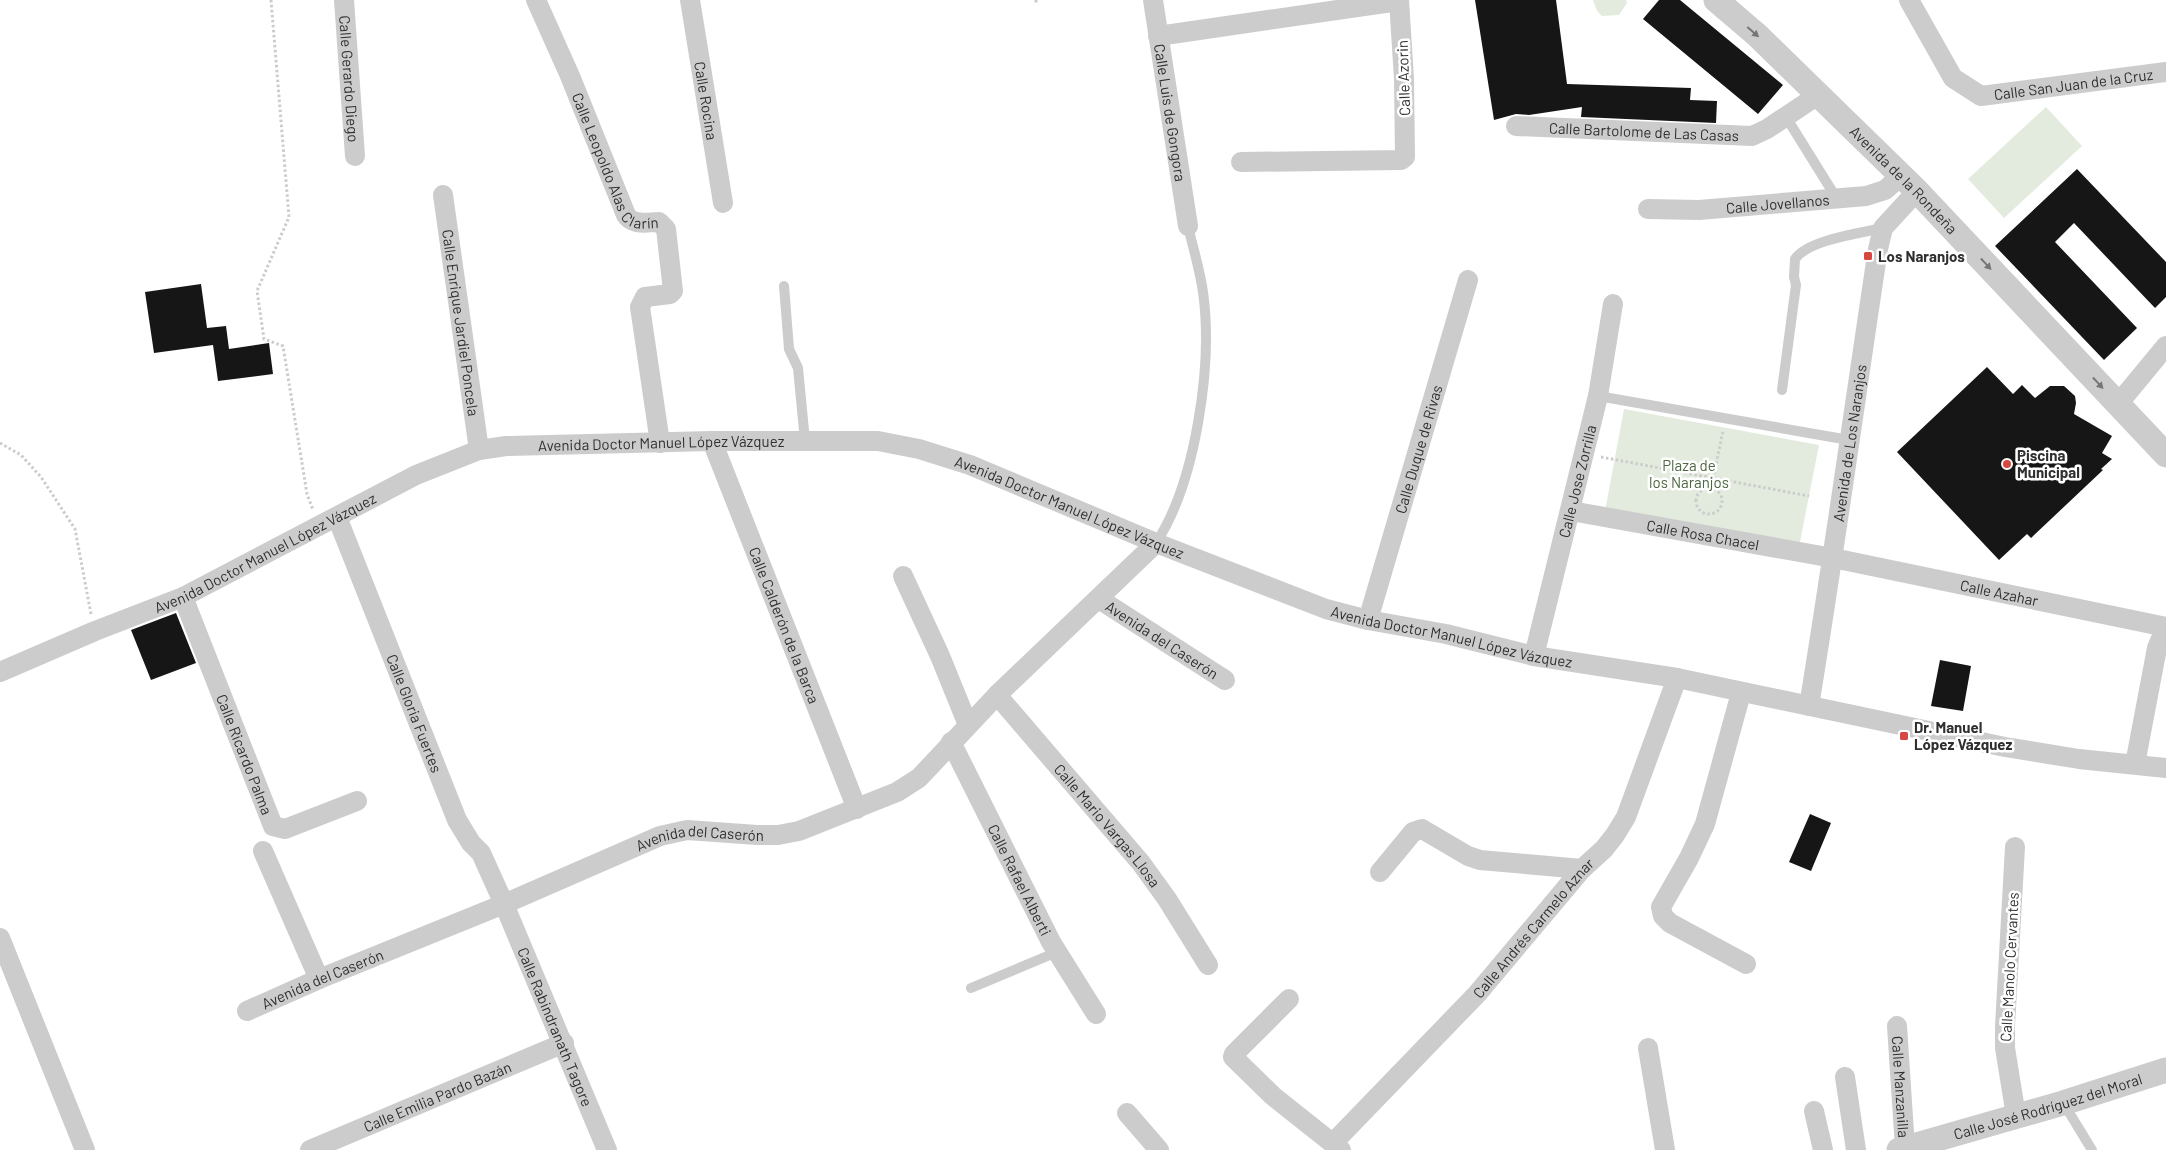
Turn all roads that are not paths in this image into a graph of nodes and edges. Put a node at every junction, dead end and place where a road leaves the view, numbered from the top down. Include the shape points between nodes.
1 (344, 0) edge
2 (536, 0) edge
3 (690, 0) edge
4 (1153, 0) edge
5 (1716, 0) edge
6 (1909, 0) edge
7 (1399, 1) edge
8 (1158, 36) junction
9 (2166, 72) edge
10 (1818, 94) junction
11 (1786, 117) junction
12 (1516, 126) dead end
13 (355, 156) dead end
14 (1241, 162) dead end
15 (1909, 183) junction
16 (443, 195) dead end
17 (1837, 199) junction
18 (723, 203) dead end
19 (1648, 209) dead end
20 (1188, 226) joint
21 (1883, 228) junction
22 (1468, 280) dead end
23 (784, 286) dead end
24 (1613, 304) dead end
25 (2166, 346) edge
26 (1782, 390) dead end
27 (1598, 396) junction
28 (2118, 404) junction
29 (1849, 440) junction
30 (712, 441) junction
31 (805, 441) junction
32 (660, 443) junction
33 (479, 450) junction
34 (2166, 455) edge
35 (1571, 511) junction
36 (329, 522) junction
37 (1156, 542) junction
38 (1833, 558) junction
39 (903, 576) dead end
40 (183, 597) junction
41 (1099, 599) junction
42 (1368, 620) junction
43 (2166, 627) edge
44 (1534, 656) junction
45 (0, 672) edge
46 (1677, 678) junction
47 (1225, 680) dead end
48 (1741, 693) junction
49 (997, 695) junction
50 (1809, 706) junction
51 (968, 724) junction
52 (951, 742) junction
53 (2135, 764) junction
54 (2166, 768) edge
55 (357, 801) dead end
56 (857, 809) junction
57 (2015, 847) dead end
58 (263, 851) dead end
59 (1582, 869) junction
60 (1380, 872) dead end
61 (504, 904) junction
62 (0, 938) edge
63 (1057, 952) junction
64 (1746, 964) dead end
65 (1208, 965) dead end
66 (319, 979) junction
67 (972, 988) dead end
68 (1289, 998) dead end
69 (247, 1011) dead end
70 (1096, 1014) dead end
71 (1897, 1026) dead end
72 (564, 1043) junction
73 (1648, 1048) dead end
74 (2166, 1070) edge
75 (1844, 1077) dead end
76 (2063, 1103) junction
77 (1814, 1111) dead end
78 (1127, 1113) dead end
79 (2016, 1116) junction
80 (1337, 1146) edge
81 (1902, 1149) edge
82 (85, 1150) edge
83 (310, 1150) edge
84 (607, 1150) edge
85 (1159, 1150) edge
86 (1665, 1150) edge
87 (1823, 1150) edge
88 (1856, 1150) edge
89 (2092, 1150) edge

1 - 13 street, Calle Gerardo Diego
2 - 32 street, Calle Leopoldo Alas Clarín via 626,215 635,223 659,222 666,229 673,291 645,297 640,307
3 - 18 street, Calle Rocina
4 - 8 street, Calle Luis de Gongora
5 -> 10 street, Avenida de la Rondeña
6 - 9 street, Calle San Juan de la Cruz via 1953,78 1981,96
7 - 8 street
7 - 14 street, Calle Azorin via 1404,157 1397,161
8 - 20 street, Calle Luis de Gongora
10 - 11 street, Calle Bartolome de Las Casas
10 - 15 street, Avenida de la Rondeña
11 - 12 street, Calle Bartolome de Las Casas via 1752,136
11 - 17 lane
15 - 17 street, Calle Jovellanos via 1874,195
15 - 21 street, Avenida de Los Naranjos
15 -> 28 street, Avenida de la Rondeña
16 - 33 street, Calle Enrique Jardiel Poncela
17 - 19 street, Calle Jovellanos via 1699,210
20 - 37 lane via 1203,292 1206,342 1203,387 1186,474 1167,526
21 - 26 lane via 1806,249 1795,259 1796,286
21 - 29 street, Avenida de Los Naranjos
22 - 42 street, Calle Duque de Rivas
23 - 31 lane via 789,349 798,368
24 - 27 street, Calle Jose Zorrilla
25 - 28 street
27 - 29 lane
27 - 35 street, Calle Jose Zorrilla
28 - 34 street, Avenida de la Rondeña
29 - 38 street, Avenida de Los Naranjos
30 - 31 street, Avenida Doctor Manuel López Vázquez
30 - 32 street, Avenida Doctor Manuel López Vázquez
30 - 56 street, Calle Calderón de la Barca
31 - 37 street, Avenida Doctor Manuel López Vázquez via 878,441 919,449 970,465
32 - 33 street, Avenida Doctor Manuel López Vázquez via 506,446
33 - 36 street, Avenida Doctor Manuel López Vázquez via 416,475
35 - 38 street, Calle Rosa Chacel
35 - 44 street, Calle Jose Zorrilla
36 - 40 street, Avenida Doctor Manuel López Vázquez
36 - 61 street, Calle Gloria Fuertes via 457,820 481,853
37 - 41 street, Avenida del Caserón
37 - 42 street, Avenida Doctor Manuel López Vázquez via 1326,609
38 - 43 street, Calle Azahar
38 - 50 street, Avenida de Los Naranjos
39 - 51 street
40 - 45 street, Avenida Doctor Manuel López Vázquez
40 - 55 street, Calle Ricardo Palma via 273,826 285,829
41 - 47 street, Avenida del Caserón
41 - 49 street, Avenida del Caserón
42 - 44 street, Avenida Doctor Manuel López Vázquez via 1446,634
43 - 53 street via 2157,648
44 - 46 street, Avenida Doctor Manuel López Vázquez
46 - 48 street, Avenida Doctor Manuel López Vázquez
46 - 59 street, Calle Andrés Carmelo Aznar via 1626,817 1615,835
48 - 50 street, Avenida Doctor Manuel López Vázquez
48 - 64 street via 1705,824 1661,907 1663,916 1670,923
49 - 51 street, Avenida del Caserón
49 - 65 street, Calle Mario Vargas Llosa via 1140,863
50 - 53 street, Avenida Doctor Manuel López Vázquez via 2005,748
51 - 52 street, Avenida del Caserón
52 - 56 street, Avenida del Caserón via 919,778 897,792
52 - 63 street, Calle Rafael Alberti
53 - 54 street, Avenida Doctor Manuel López Vázquez
56 - 61 street, Avenida del Caserón via 799,831 778,835 687,830 660,836
57 - 79 street, Calle Manolo Cervantes via 2005,1026 2006,1057
58 - 66 street
59 - 60 street via 1480,860 1422,829 1413,832
59 - 80 street, Calle Andrés Carmelo Aznar via 1477,994
61 - 66 street, Avenida del Caserón
61 - 72 street, Calle Rabindranath Tagore
62 - 82 street
63 - 67 lane
63 - 70 street, Calle Rafael Alberti
66 - 69 street, Avenida del Caserón
68 - 80 street, Calle Andrés Carmelo Aznar via 1233,1057 1273,1096
71 - 81 street, Calle Manzanilla
72 - 83 street, Calle Emilia Pardo Bazán
72 - 84 street, Calle Rabindranath Tagore
73 - 86 street
74 - 76 street, Calle José Rodríguez del Moral
75 - 88 street
76 - 79 street, Calle José Rodríguez del Moral
76 - 89 lane
77 - 87 street
78 - 85 street
79 - 81 street, Calle José Rodríguez del Moral

